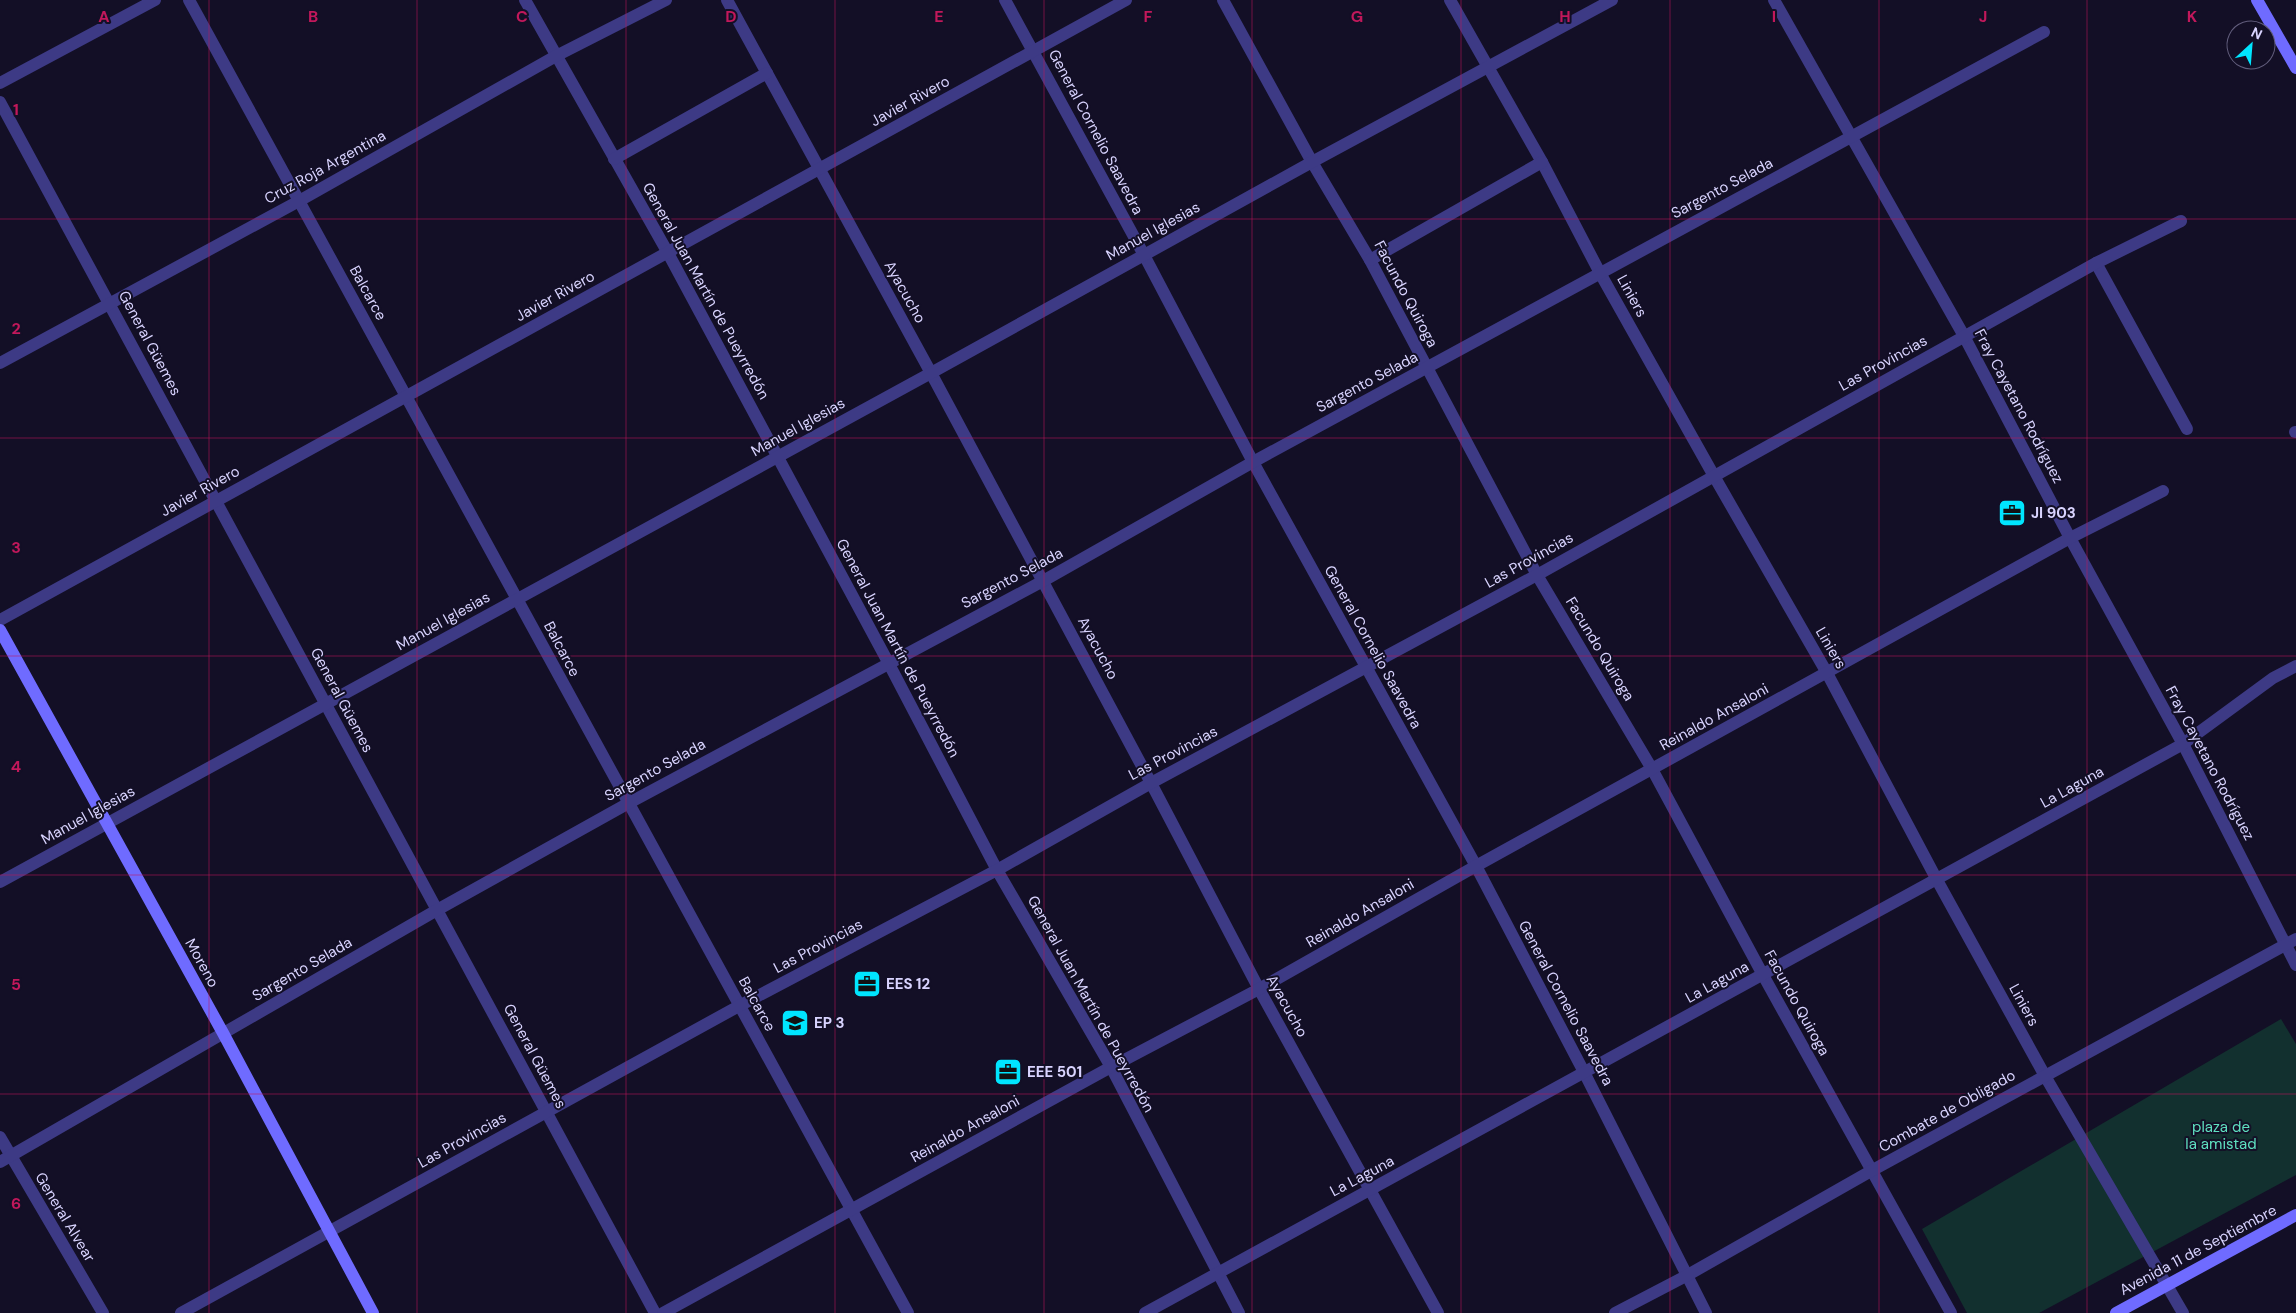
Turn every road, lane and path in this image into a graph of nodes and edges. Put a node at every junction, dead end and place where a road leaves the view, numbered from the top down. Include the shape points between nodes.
1 (155, 0) edge
2 (189, 0) edge
3 (525, 0) edge
4 (666, 0) edge
5 (726, 0) edge
6 (1005, 0) edge
7 (1126, 0) edge
8 (1223, 0) edge
9 (1450, 0) edge
10 (1612, 0) edge
11 (1774, 0) edge
12 (2257, 0) edge
13 (2044, 32) dead end
14 (1034, 52) junction
15 (556, 56) junction
16 (1489, 68) junction
17 (2296, 68) edge
18 (767, 74) junction
19 (0, 83) edge
20 (0, 102) edge
21 (1850, 138) junction
22 (614, 159) junction
23 (1312, 162) junction
24 (1542, 162) junction
25 (820, 169) junction
26 (298, 201) junction
27 (2181, 221) dead end
28 (668, 253) junction
29 (1144, 255) junction
30 (1370, 260) junction
31 (2096, 263) junction
32 (1600, 273) junction
33 (110, 304) junction
34 (1964, 336) junction
35 (0, 363) edge
36 (1428, 368) junction
37 (931, 373) junction
38 (406, 397) junction
39 (2187, 429) dead end
40 (777, 457) junction
41 (1252, 462) junction
42 (1714, 476) junction
43 (2163, 491) dead end
44 (216, 501) junction
45 (2070, 538) junction
46 (1537, 575) junction
47 (1043, 581) junction
48 (517, 599) junction
49 (0, 620) edge
50 (0, 630) edge
51 (888, 662) junction
52 (2296, 666) edge
53 (1366, 668) junction
54 (1827, 673) junction
55 (326, 704) junction
56 (2183, 744) junction
57 (1652, 769) junction
58 (1151, 783) junction
59 (627, 804) junction
60 (106, 824) junction
61 (1476, 866) junction
62 (997, 870) junction
63 (1937, 880) junction
64 (0, 882) edge
65 (437, 910) junction
66 (2291, 942) edge
67 (2296, 965) edge
68 (1763, 975) junction
69 (1258, 989) junction
70 (739, 1006) junction
71 (223, 1033) junction
72 (1111, 1067) junction
73 (1585, 1074) junction
74 (2045, 1076) junction
75 (546, 1112) junction
76 (0, 1137) edge
77 (5, 1159) edge
78 (1872, 1172) junction
79 (1370, 1190) junction
80 (851, 1210) junction
81 (2296, 1215) edge
82 (328, 1232) junction
83 (1217, 1273) junction
84 (1686, 1276) junction
85 (2167, 1286) junction
86 (103, 1313) edge
87 (181, 1313) edge
88 (373, 1313) edge
89 (655, 1313) edge
90 (664, 1313) edge
91 (908, 1313) edge
92 (1145, 1313) edge
93 (1239, 1313) edge
94 (1438, 1313) edge
95 (1615, 1313) edge
96 (1706, 1313) edge
97 (1951, 1313) edge
98 (2116, 1313) edge
99 (2184, 1313) edge

1 - 19 street
2 - 26 street, Balcarce
3 - 15 street, General Juan Martín de Pueyrredón
4 - 15 street, Cruz Roja Argentina
5 - 18 street, Ayacucho
6 - 14 street, General Cornelio Saavedra
7 - 14 street, Javier Rivero
8 - 23 street, Facundo Quiroga
9 - 16 street, Liniers
10 - 16 street, Manuel Iglesias
11 - 21 street, Fray Cayetano Rodríguez
12 - 17 street
13 - 21 street, Sargento Selada
14 - 25 street, Javier Rivero
14 - 29 street, General Cornelio Saavedra
15 - 22 street, General Juan Martín de Pueyrredón
15 - 26 street, Cruz Roja Argentina
16 - 23 street, Manuel Iglesias
16 - 24 street, Liniers
18 - 22 street
18 - 25 street, Ayacucho
20 - 33 street, General Güemes
21 - 32 street, Sargento Selada
21 - 34 street, Fray Cayetano Rodríguez
22 - 28 street, General Juan Martín de Pueyrredón
23 - 29 street, Manuel Iglesias
23 - 30 street, Facundo Quiroga
24 - 30 street
24 - 32 street, Liniers
25 - 28 street, Javier Rivero
25 - 37 street, Ayacucho
26 - 33 street, Cruz Roja Argentina
26 - 38 street, Balcarce
27 - 31 street, Las Provincias
28 - 38 street, Javier Rivero
28 - 40 street, General Juan Martín de Pueyrredón
29 - 37 street, Manuel Iglesias
29 - 41 street, General Cornelio Saavedra
30 - 36 street, Facundo Quiroga
31 - 34 street, Las Provincias
31 - 39 street
32 - 36 street, Sargento Selada
32 - 42 street, Liniers
33 - 35 street, Cruz Roja Argentina
33 - 44 street, General Güemes
34 - 42 street, Las Provincias
34 - 45 street, Fray Cayetano Rodríguez
36 - 41 street, Sargento Selada
36 - 46 street, Facundo Quiroga
37 - 40 street, Manuel Iglesias
37 - 47 street, Ayacucho
38 - 44 street, Javier Rivero
38 - 48 street, Balcarce
40 - 48 street, Manuel Iglesias
40 - 51 street, General Juan Martín de Pueyrredón
41 - 47 street, Sargento Selada
41 - 53 street, General Cornelio Saavedra
42 - 46 street, Las Provincias
42 - 54 street, Liniers
43 - 45 street, Reinaldo Ansaloni
44 - 49 street, Javier Rivero
44 - 55 street, General Güemes
45 - 54 street, Reinaldo Ansaloni
45 - 56 street, Fray Cayetano Rodríguez
46 - 53 street, Las Provincias
46 - 57 street, Facundo Quiroga
47 - 51 street, Sargento Selada
47 - 58 street, Ayacucho
48 - 55 street, Manuel Iglesias
48 - 59 street, Balcarce
50 - 60 street, Moreno
51 - 59 street, Sargento Selada
51 - 62 street, General Juan Martín de Pueyrredón
52 - 56 street, La Laguna via 2273,678
53 - 58 street, Las Provincias
53 - 61 street, General Cornelio Saavedra
54 - 57 street, Reinaldo Ansaloni
54 - 63 street, Liniers
55 - 60 street, Manuel Iglesias
55 - 65 street, General Güemes
56 - 63 street, La Laguna
56 - 66 street, Fray Cayetano Rodríguez
57 - 61 street, Reinaldo Ansaloni
57 - 68 street, Facundo Quiroga
58 - 62 street, Las Provincias
58 - 69 street, Ayacucho
59 - 65 street, Sargento Selada
59 - 70 street, Balcarce
60 - 64 street, Manuel Iglesias
60 - 71 street, Moreno
61 - 69 street, Reinaldo Ansaloni
61 - 73 street, General Cornelio Saavedra
62 - 70 street, Las Provincias
62 - 72 street, General Juan Martín de Pueyrredón
63 - 68 street, La Laguna
63 - 74 street, Liniers
65 - 71 street, Sargento Selada
65 - 75 street, General Güemes
66 - 67 street, Fray Cayetano Rodríguez
66 - 74 street, Combate de Obligado
68 - 73 street, La Laguna
68 - 78 street, Facundo Quiroga
69 - 72 street, Reinaldo Ansaloni
69 - 79 street, Ayacucho
70 - 75 street, Las Provincias
70 - 80 street, Balcarce
71 - 77 street, Sargento Selada
71 - 82 street, Moreno
72 - 80 street, Reinaldo Ansaloni
72 - 83 street, General Juan Martín de Pueyrredón
73 - 79 street, La Laguna
73 - 84 street, General Cornelio Saavedra
74 - 78 street, Combate de Obligado
74 - 85 street, Liniers
75 - 82 street, Las Provincias
75 - 89 street, General Güemes
76 - 77 street, General Alvear
77 - 86 street, General Alvear
78 - 84 street, Combate de Obligado
78 - 97 street, Facundo Quiroga
79 - 83 street, La Laguna
79 - 94 street, Ayacucho
80 - 90 street, Reinaldo Ansaloni
80 - 91 street, Balcarce
81 - 85 street, Avenida 11 de Septiembre
82 - 87 street, Las Provincias
82 - 88 street, Moreno
83 - 92 street, La Laguna
83 - 93 street, General Juan Martín de Pueyrredón
84 - 95 street, Combate de Obligado
84 - 96 street, General Cornelio Saavedra
85 - 98 street, Avenida 11 de Septiembre
85 - 99 street, Liniers

